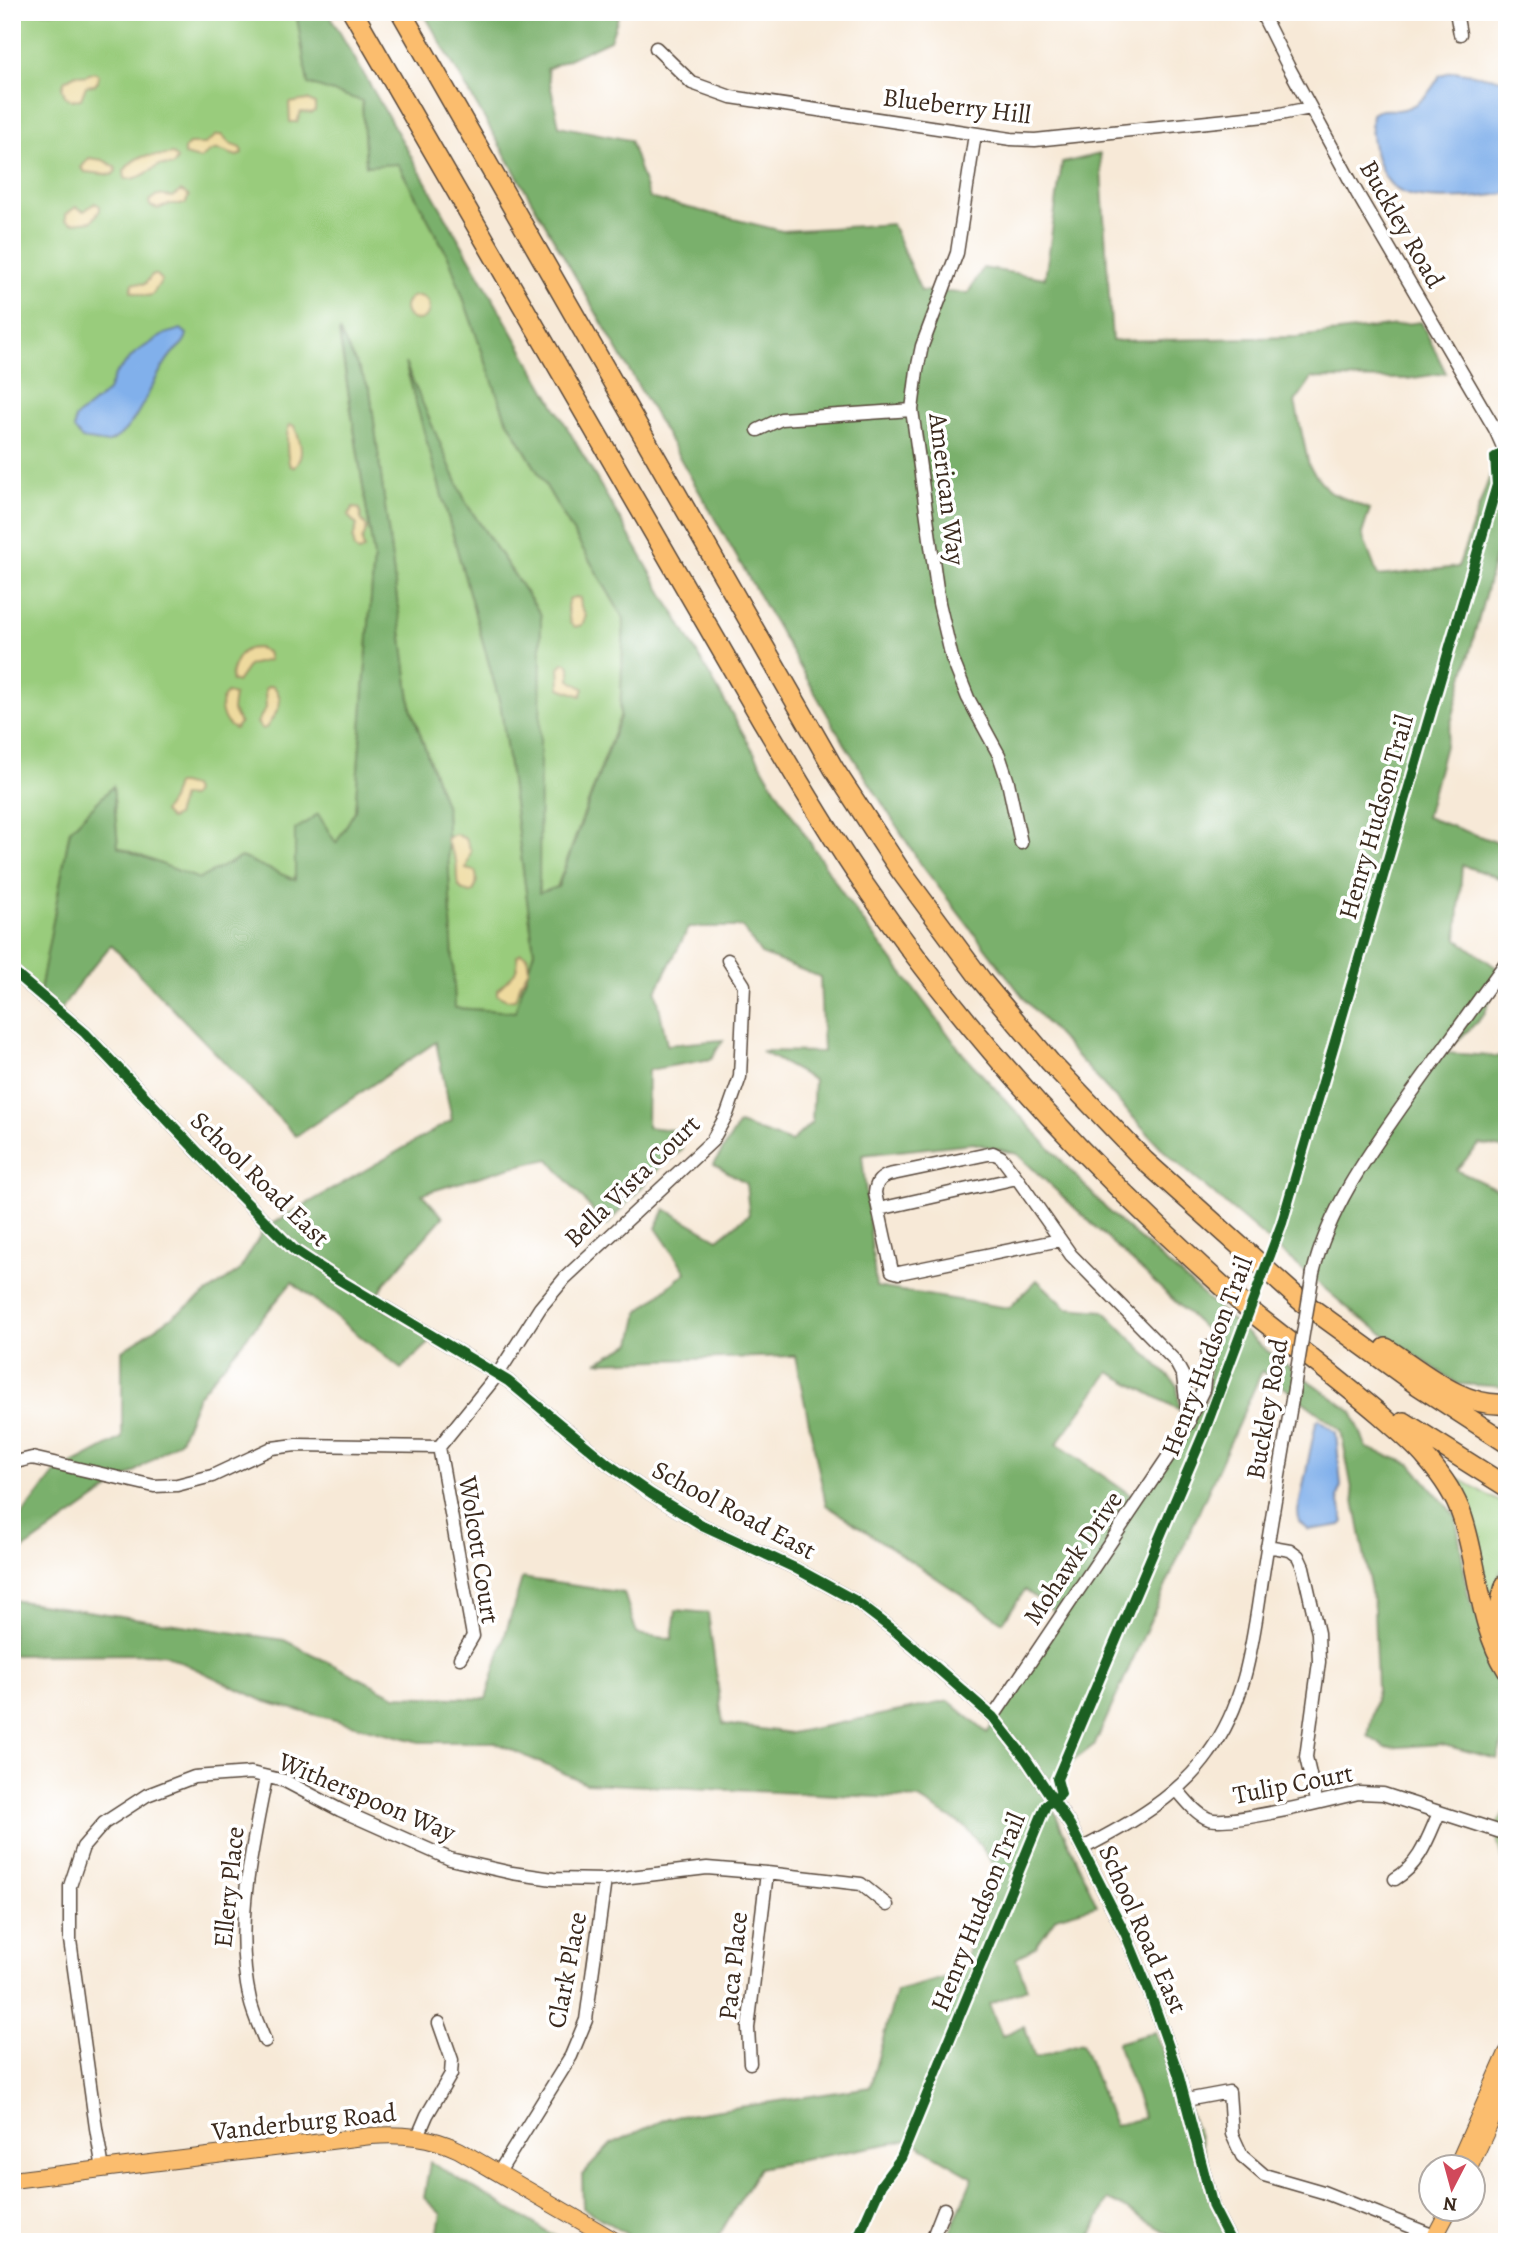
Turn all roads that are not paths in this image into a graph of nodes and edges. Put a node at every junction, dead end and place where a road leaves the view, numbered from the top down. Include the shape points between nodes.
1 (353, 12) edge
2 (401, 12) edge
3 (1261, 12) edge
4 (1456, 12) edge
5 (1460, 34) dead end
6 (656, 48) dead end
7 (1310, 108) junction
8 (975, 134) junction
9 (912, 410) junction
10 (758, 430) dead end
11 (1507, 456) edge
12 (1021, 843) dead end
13 (729, 960) dead end
14 (1507, 961) edge
15 (12, 971) edge
16 (1017, 1178) junction
17 (878, 1209) junction
18 (1060, 1240) junction
19 (1279, 1279) junction
20 (1208, 1347) dead end
21 (498, 1374) junction
22 (1341, 1381) junction
23 (1507, 1404) edge
24 (1189, 1423) junction
25 (1507, 1443) edge
26 (439, 1447) junction
27 (12, 1462) edge
28 (1507, 1487) edge
29 (1267, 1546) junction
30 (1507, 1582) edge
31 (1507, 1638) edge
32 (460, 1658) dead end
33 (1507, 1670) edge
34 (993, 1717) junction
35 (266, 1777) junction
36 (1177, 1790) junction
37 (1316, 1801) junction
38 (1439, 1813) junction
39 (1507, 1834) edge
40 (1083, 1848) junction
41 (766, 1873) junction
42 (1395, 1879) dead end
43 (605, 1880) junction
44 (887, 1905) dead end
45 (439, 2023) dead end
46 (265, 2041) dead end
47 (1507, 2053) edge
48 (750, 2063) dead end
49 (1507, 2087) edge
50 (1186, 2100) junction
51 (418, 2136) junction
52 (1463, 2152) edge
53 (1477, 2152) edge
54 (103, 2169) junction
55 (499, 2172) junction
56 (12, 2180) edge
57 (944, 2208) dead end
58 (1436, 2222) edge
59 (1441, 2222) edge
60 (1431, 2239) edge
61 (617, 2242) edge
62 (931, 2242) edge
63 (1231, 2242) edge

1 - 22 highway via 782,753 882,910 976,1033 1091,1161 1248,1308
2 - 19 highway via 795,702 900,870 982,981 1088,1104 1145,1161
3 - 7 street, Buckley Road
4 - 5 street
6 - 8 street, Blueberry Hill via 692,83 731,97
7 - 8 street, Blueberry Hill via 1035,140
7 - 11 street, Buckley Road
8 - 9 street, American Way via 957,253 922,346
9 - 10 street via 781,419
9 - 12 street, American Way via 939,603 952,658 999,755
13 - 21 street, Bella Vista Court via 744,985 740,1077 712,1141 565,1278
14 - 29 street, Buckley Road, bridge via 1399,1111 1326,1229 1313,1273
15 - 21 street, School Road East via 85,1032 294,1250
16 - 17 street
16 - 17 street via 993,1153 888,1175 876,1187
16 - 18 street
17 - 18 street via 895,1273
18 - 24 street via 1175,1361 1183,1376
19 - 23 highway via 1302,1289 1456,1393 1482,1403
19 - 25 highway via 1371,1353
20 - 24 street, Mohawk Drive via 1203,1390
21 - 26 street, Bella Vista Court
21 - 34 street, School Road East via 651,1494 702,1525 854,1600
22 - 28 highway
22 - 33 highway via 1414,1444 1456,1502 1489,1629
24 - 34 street, Mohawk Drive
26 - 27 street via 272,1448 212,1476 154,1486 32,1458
26 - 32 street, Wolcott Court via 473,1636
29 - 36 street, Buckley Road via 1248,1662 1234,1710 1210,1753
29 - 37 street via 1298,1556 1318,1633 1319,1662 1306,1757
30 - 31 highway via 1501,1613
34 - 40 street, School Road East
35 - 43 street, Witherspoon Way via 285,1781 450,1859 512,1874
35 - 46 street, Ellery Place via 248,1876 243,1947 250,2001
35 - 54 street, Witherspoon Way via 251,1773 194,1777 147,1795 104,1823 83,1847 70,1886 70,1940
36 - 37 street, Tulip Court via 1198,1812 1218,1821
36 - 40 street, Buckley Road
37 - 38 street, Tulip Court via 1382,1794
38 - 39 street, Tulip Court
38 - 42 street via 1417,1861
40 - 50 street, School Road East via 1134,1952
41 - 43 street, Witherspoon Way via 707,1868
41 - 44 street, Witherspoon Way via 861,1884
41 - 48 street, Paca Place via 748,2028
43 - 55 street, Clark Place via 586,2020 571,2056
45 - 51 street via 452,2060 451,2074
47 - 52 main road
49 - 53 main road
50 - 60 street via 1229,2092 1233,2134 1242,2156 1264,2175 1323,2192
50 - 63 street, School Road East via 1213,2207
51 - 54 main road, Vanderburg Road via 371,2136
51 - 55 main road, Vanderburg Road via 444,2143
54 - 56 main road, Vanderburg Road
55 - 61 main road, Vanderburg Road
57 - 62 street
58 - 60 main road
59 - 60 main road

